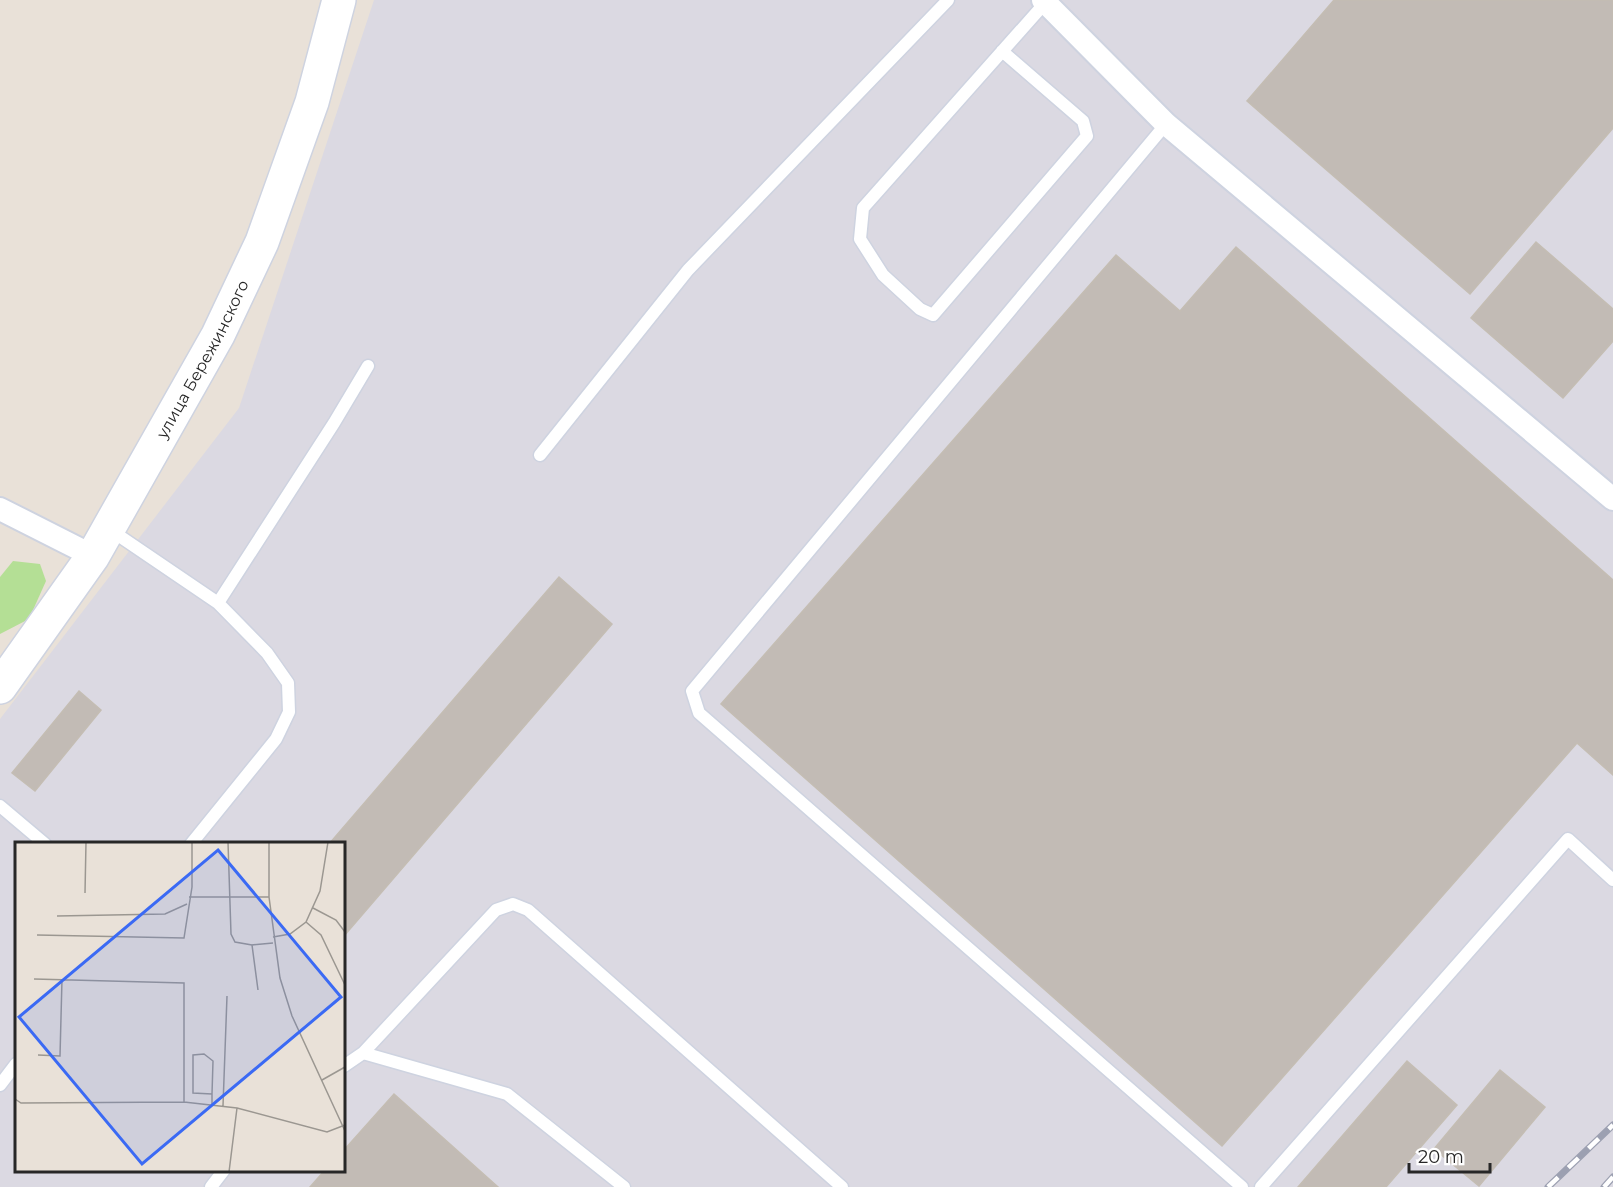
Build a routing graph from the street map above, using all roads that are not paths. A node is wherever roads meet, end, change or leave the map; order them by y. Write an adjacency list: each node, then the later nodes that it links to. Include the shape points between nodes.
1 (339, 0): 10 (main road, улица Бережинского, via 312,102 262,242 218,335)
2 (948, 0): 7 (lane, via 688,270)
3 (1044, 1): 4 (lane); 5 (street)
4 (1002, 51): 4 (lane, via 863,208 860,239 883,275 920,309 933,315 1087,136 1083,121)
5 (1166, 124): 8 (street); 25 (lane, via 692,691 699,712)
6 (368, 366): 11 (lane)
7 (540, 455)
8 (1613, 499)
9 (0, 509): 10 (street)
10 (100, 542): 11 (lane); 12 (main road, улица Бережинского)
11 (218, 603): 15 (lane, via 267,653 288,683 289,712 276,739)
12 (0, 687)
13 (0, 806): 14 (lane)
14 (44, 842)
15 (192, 842)
16 (1613, 879): 26 (lane, via 1568,839)
17 (363, 1053): 19 (lane); 23 (lane, via 507,1094); 24 (lane, via 496,910 513,904 528,910)
18 (15, 1065): 20 (lane)
19 (345, 1065)
20 (0, 1084)
21 (222, 1172): 22 (lane)
22 (211, 1187)
23 (624, 1187)
24 (842, 1187)
25 (1242, 1187)
26 (1261, 1187)

